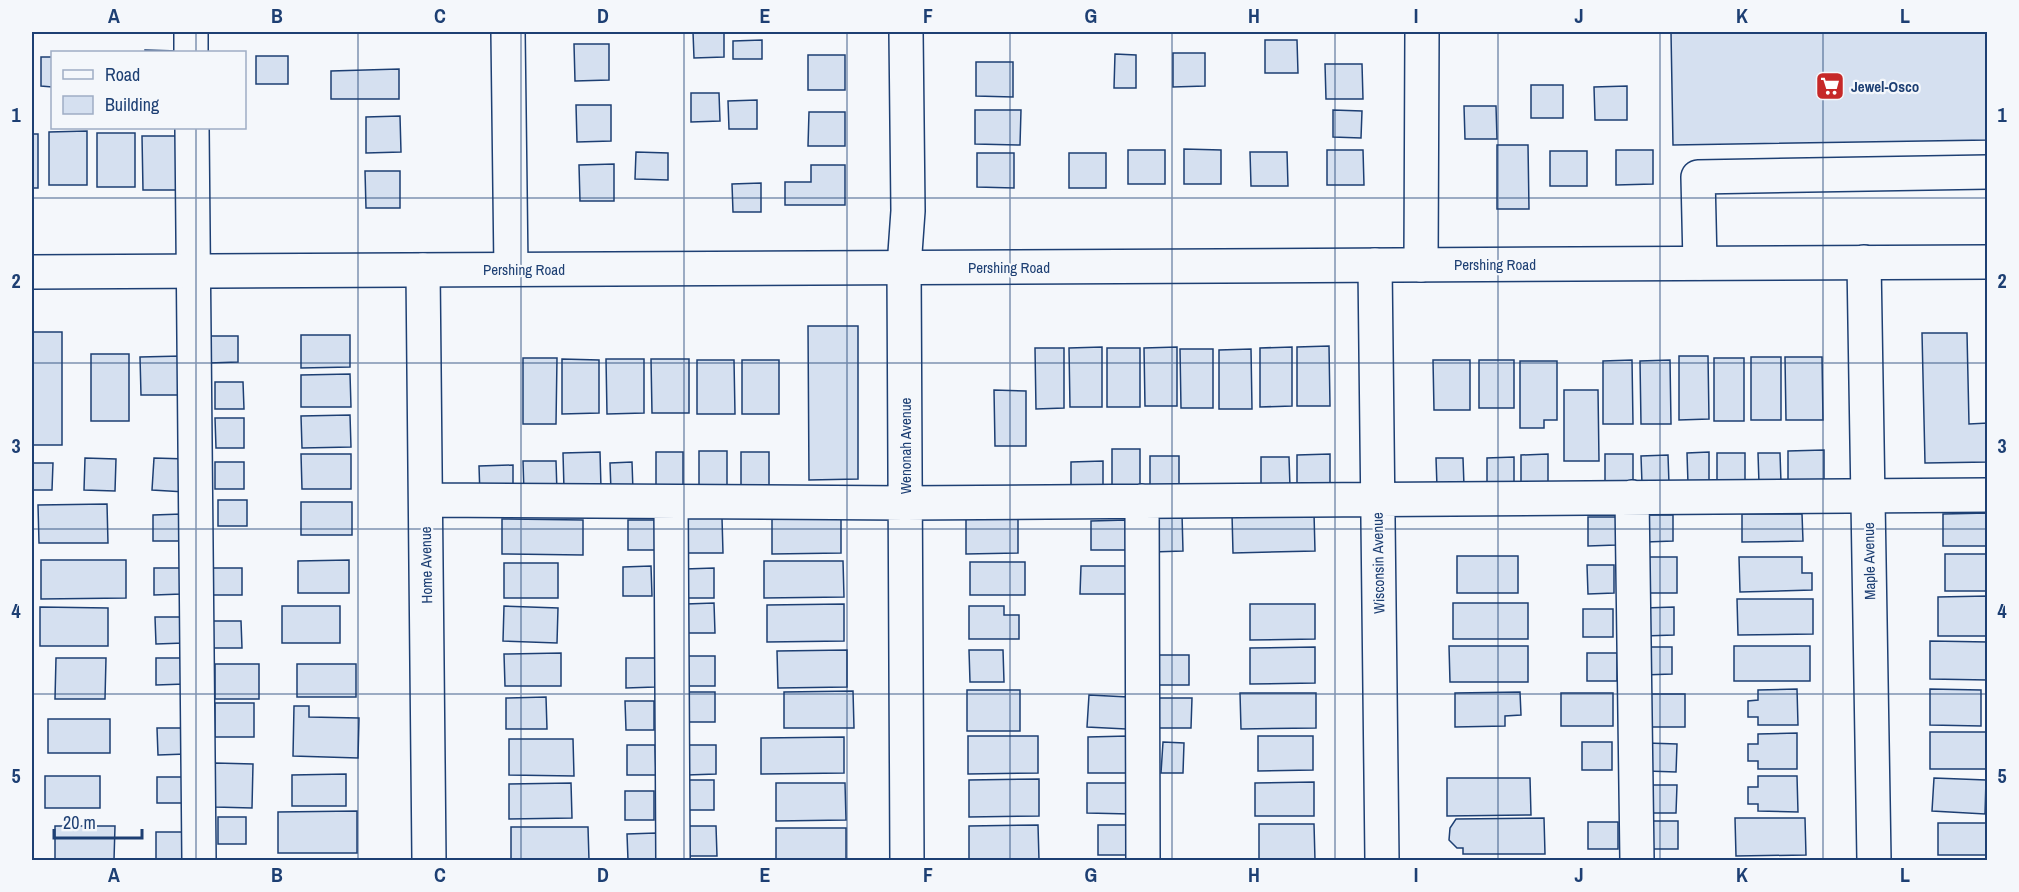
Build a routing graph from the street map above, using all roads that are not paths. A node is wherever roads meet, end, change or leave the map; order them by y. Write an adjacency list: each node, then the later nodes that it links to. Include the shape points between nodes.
1 (191, 32): 5 (street)
2 (508, 32): 14 (street)
3 (906, 32): 13 (street, Wenonah Avenue, via 908,211)
4 (1422, 32): 11 (street)
5 (191, 51)
6 (192, 129): 16 (street)
7 (1988, 172): 10 (street, via 1698,177)
8 (1864, 262): 9 (street, Pershing Road); 10 (street, Pershing Road); 19 (street, Maple Avenue)
9 (1988, 262)
10 (1700, 263): 11 (street, Pershing Road)
11 (1421, 264): 12 (street, Pershing Road)
12 (1375, 265): 13 (street, Pershing Road); 21 (street, Wisconsin Avenue)
13 (904, 267): 14 (street, Pershing Road); 25 (street, Wenonah Avenue)
14 (511, 269): 15 (street, Pershing Road)
15 (423, 270): 16 (street, Pershing Road); 22 (street, Home Avenue)
16 (193, 271): 17 (street, Pershing Road); 26 (street)
17 (32, 272)
18 (1988, 495): 19 (street)
19 (1868, 496): 20 (street); 33 (street, Maple Avenue)
20 (1632, 497): 21 (street); 32 (street)
21 (1377, 499): 23 (street); 31 (street, Wisconsin Avenue)
22 (426, 500): 24 (street); 27 (street, Home Avenue)
23 (1142, 501): 25 (street); 30 (street)
24 (671, 502): 25 (street); 28 (street)
25 (905, 503): 29 (street, Wenonah Avenue)
26 (199, 861)
27 (429, 861)
28 (673, 861)
29 (907, 861)
30 (1143, 861)
31 (1382, 861)
32 (1637, 861)
33 (1874, 861)

